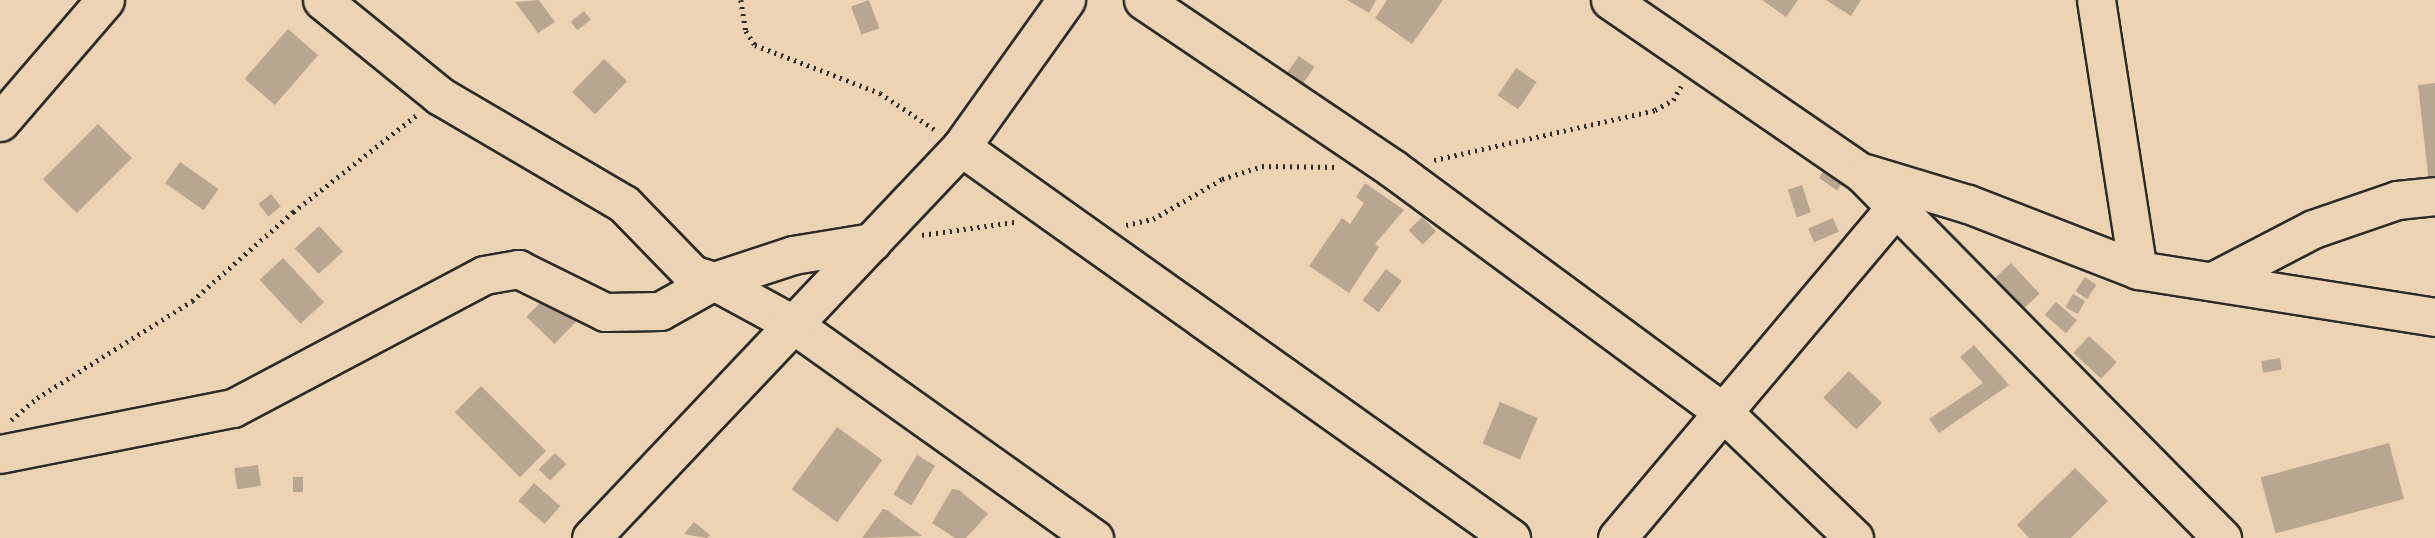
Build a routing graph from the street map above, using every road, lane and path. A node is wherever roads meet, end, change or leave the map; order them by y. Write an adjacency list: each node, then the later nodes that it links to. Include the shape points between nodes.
1 (105, 0): 10 (street)
2 (322, 0): 9 (street)
3 (741, 0): 11 (path, via 746,31 755,44 880,93)
4 (1066, 0): 11 (street)
5 (1143, 0): 13 (street)
6 (1610, 0): 8 (street)
7 (2095, 0): 20 (street)
8 (1690, 51): 13 (path, via 1681,89 1656,110); 14 (street)
9 (440, 96): 21 (street, via 624,204 692,274); 26 (path, via 293,212 192,301 37,398)
10 (0, 122)
11 (961, 147): 17 (street); 19 (street)
12 (1340, 167): 18 (path, via 1262,166 1222,179 1153,219)
13 (1392, 168): 25 (street)
14 (1862, 173): 16 (street); 20 (street, via 1968,204)
15 (2435, 196): 22 (street, via 2397,200 2313,229)
16 (1896, 207): 25 (street); 33 (street)
17 (1062, 215): 19 (path); 30 (street)
18 (1120, 225)
19 (872, 242): 21 (street, via 793,255); 24 (street)
20 (2138, 270): 22 (street)
21 (714, 281): 24 (street); 27 (street, via 660,311 605,312 518,269 484,275 233,408)
22 (2213, 281): 23 (street)
23 (2435, 317)
24 (791, 323): 28 (street); 29 (street)
25 (1723, 412): 31 (street); 32 (street)
26 (0, 429)
27 (0, 454)
28 (591, 538)
29 (1094, 538)
30 (1511, 538)
31 (1617, 538)
32 (1854, 538)
33 (2222, 538)

